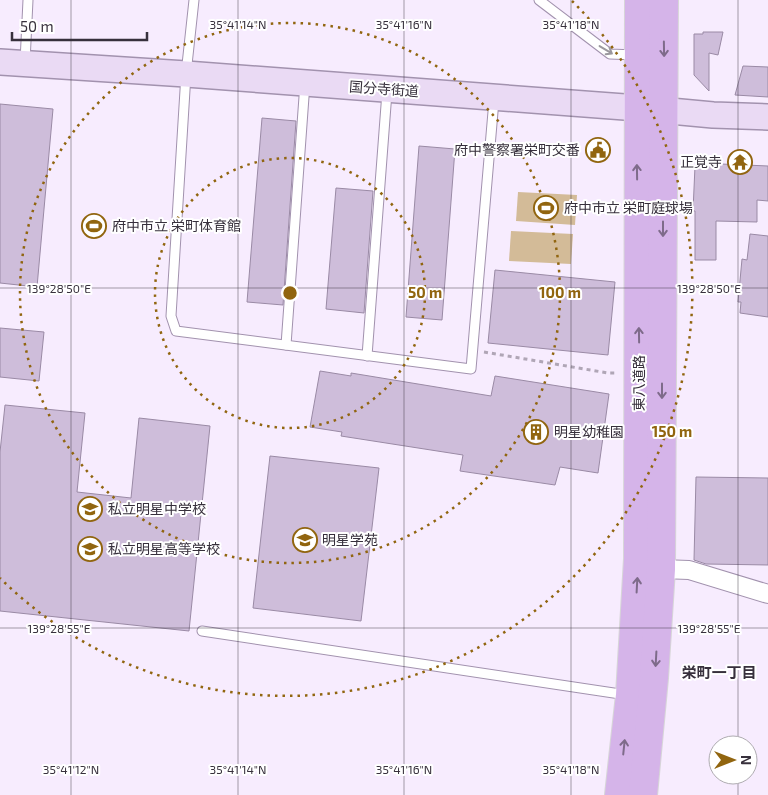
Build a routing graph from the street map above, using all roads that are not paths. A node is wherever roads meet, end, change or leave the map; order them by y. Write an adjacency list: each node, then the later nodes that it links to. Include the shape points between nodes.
1 (28, 0): 8 (lane)
2 (194, 0): 9 (lane)
3 (539, 0): 6 (lane, one-way to 6, via 610,54)
4 (639, 0): 6 (main road, 東八道路)
5 (664, 0): 13 (main road, 東八道路, one-way to 13)
6 (638, 55): 13 (main road, 東八道路)
7 (0, 62): 8 (main road, 国分寺街道)
8 (25, 62): 9 (main road, 国分寺街道)
9 (186, 74): 10 (main road, 国分寺街道); 15 (lane, via 171,316 176,331)
10 (305, 83): 11 (main road, 国分寺街道); 15 (lane)
11 (387, 89): 12 (main road, 国分寺街道); 16 (lane)
12 (494, 97): 13 (main road, 国分寺街道); 16 (lane, via 471,369)
13 (651, 109): 14 (main road, 国分寺街道); 17 (main road, 東八道路, one-way to 17); 20 (main road, 東八道路, one-way to 13, via 639,373)
14 (768, 117)
15 (286, 345): 16 (lane)
16 (367, 356)
17 (661, 569): 18 (street, via 689,570); 20 (main road, 東八道路, one-way to 20)
18 (768, 594)
19 (202, 631): 20 (lane)
20 (641, 697): 21 (main road, 東八道路, one-way to 20); 22 (main road, 東八道路)
21 (619, 795)
22 (643, 795)

